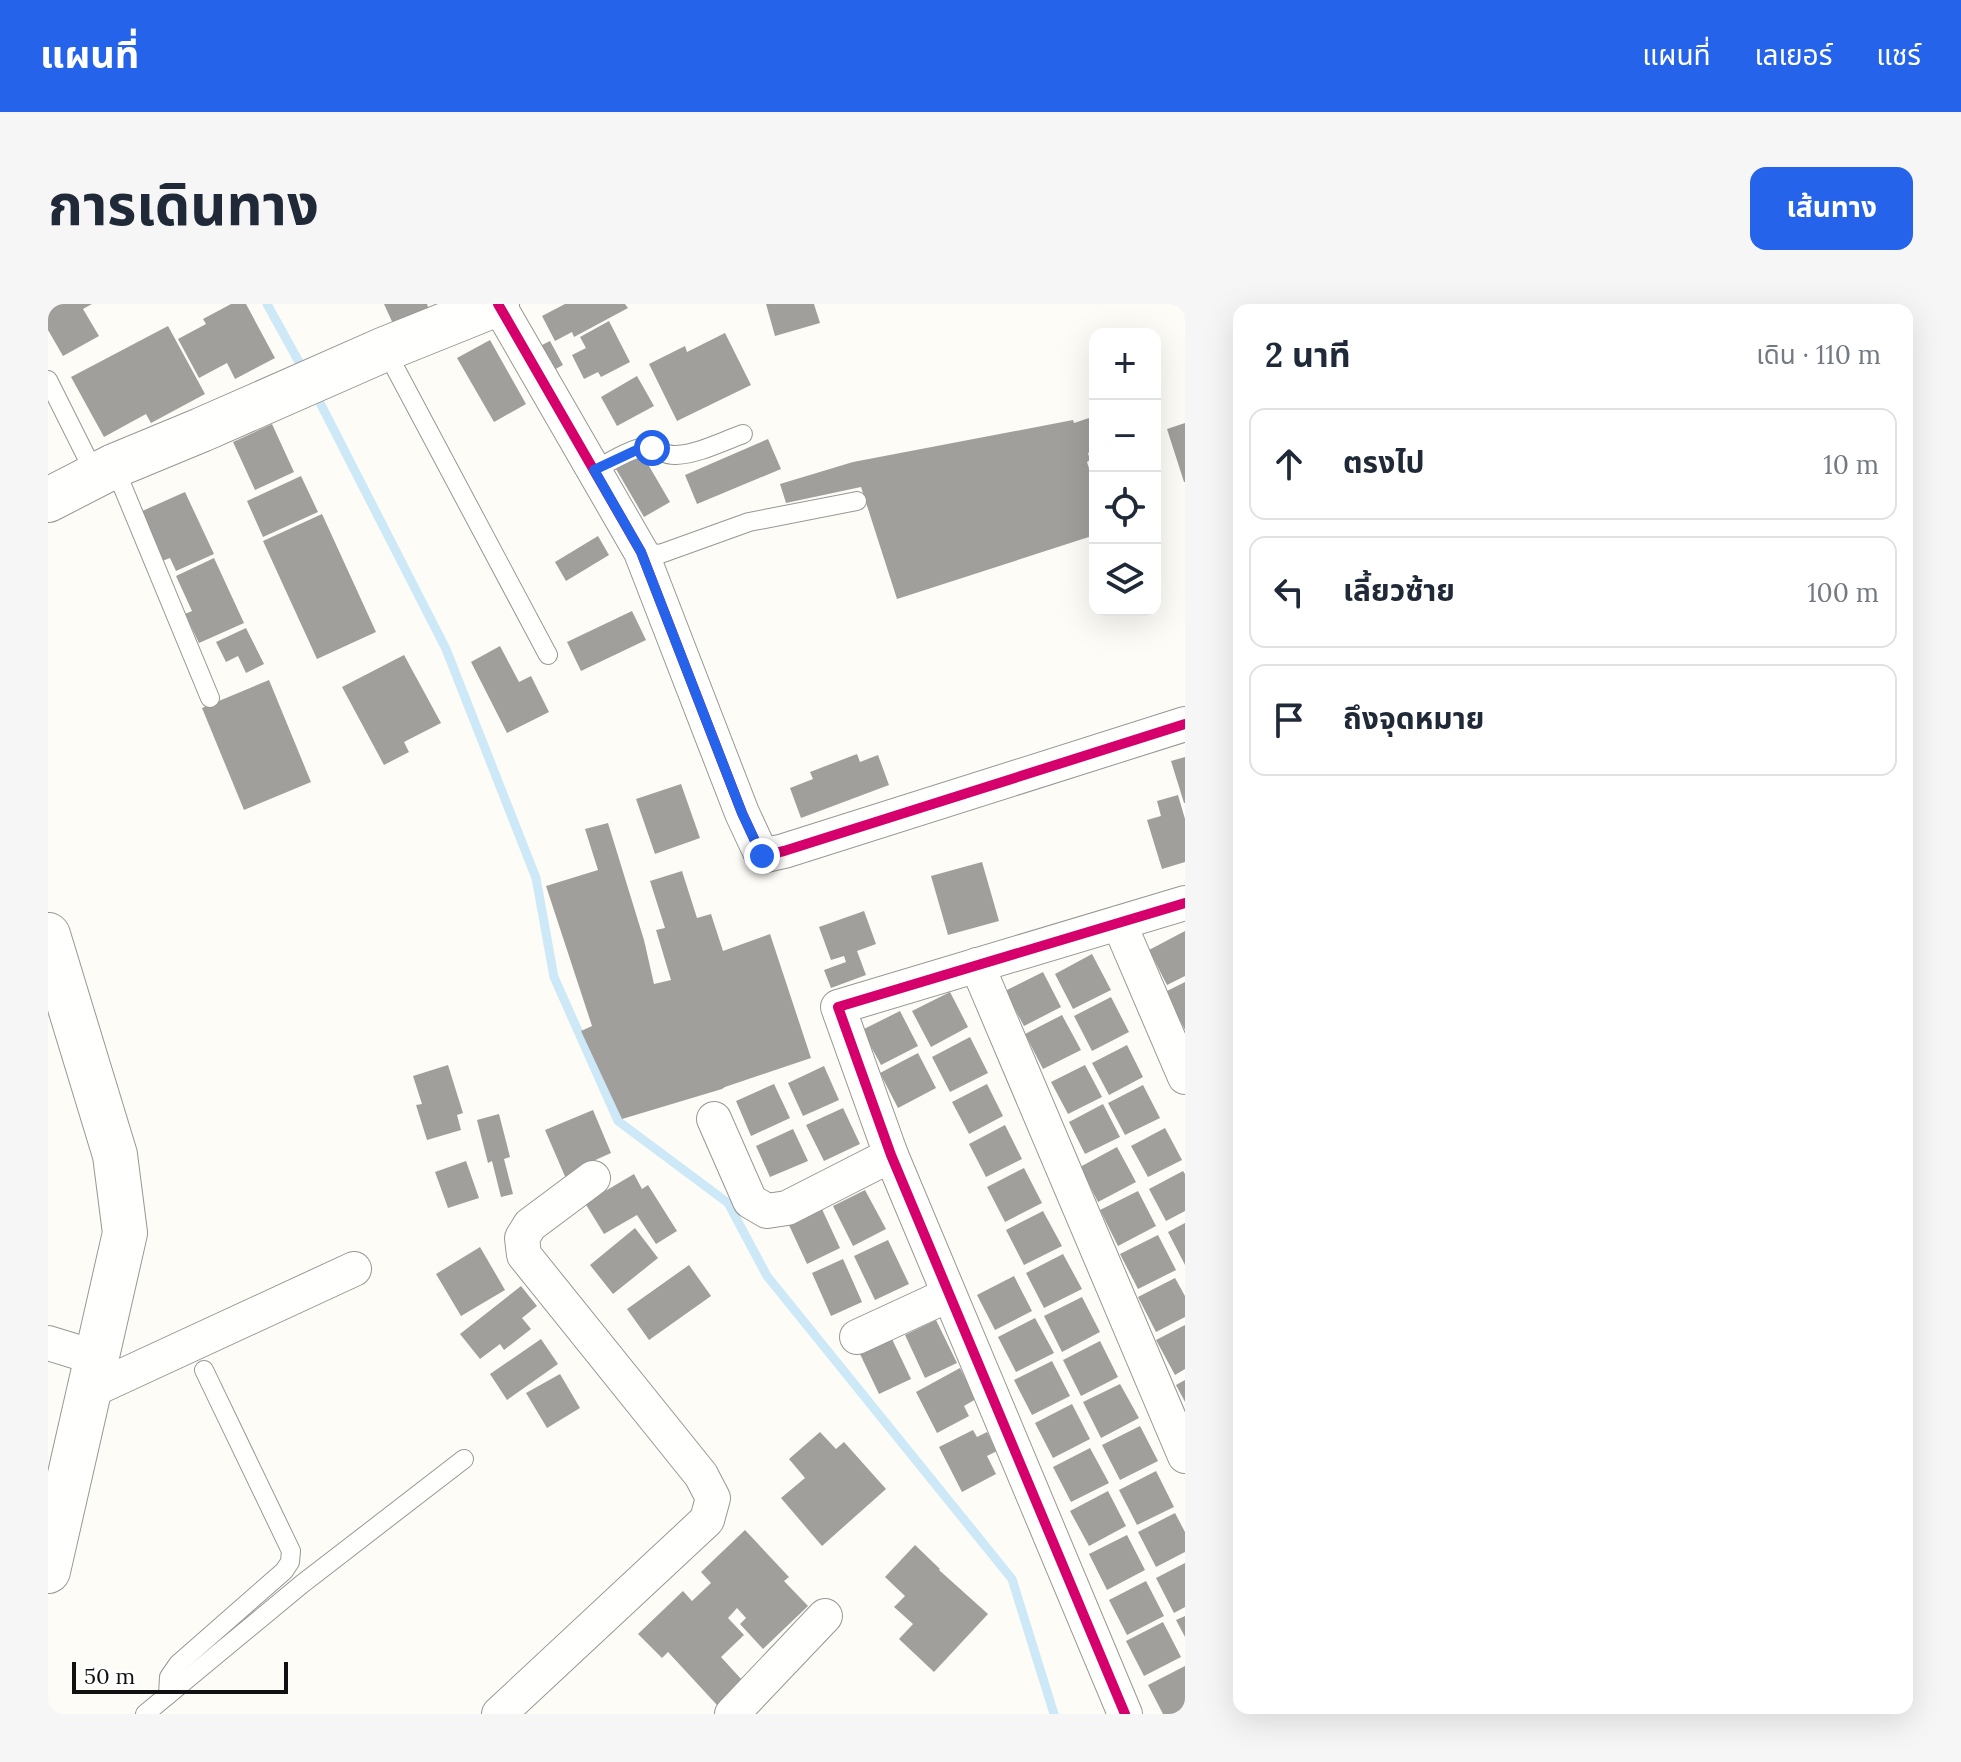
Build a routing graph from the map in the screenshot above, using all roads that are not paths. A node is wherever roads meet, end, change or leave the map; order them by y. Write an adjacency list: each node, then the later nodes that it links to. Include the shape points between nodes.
1 (477, 308): 2 (street); 5 (street)
2 (385, 349): 6 (street); 10 (lane)
3 (48, 380): 6 (lane)
4 (743, 434): 5 (lane, via 673,456 643,447)
5 (594, 470): 9 (street)
6 (105, 471): 7 (street); 11 (lane)
7 (48, 500)
8 (857, 501): 9 (lane, via 749,522 660,554)
9 (641, 552): 12 (street, via 762,856)
10 (548, 655)
11 (210, 698)
12 (1185, 724)
13 (1185, 903): 14 (street)
14 (1119, 923): 16 (street); 17 (street)
15 (48, 935): 26 (street, via 115,1155 125,1233)
16 (977, 965): 19 (street, via 838,1007); 27 (street)
17 (1185, 1077)
18 (714, 1119): 19 (street, via 750,1201 767,1211 787,1208)
19 (891, 1155): 22 (street)
20 (593, 1178): 33 (street, via 530,1225 522,1238 524,1255 701,1475 713,1498 707,1520)
21 (354, 1269): 26 (street)
22 (948, 1295): 23 (street); 35 (street)
23 (857, 1337)
24 (48, 1343): 26 (street)
25 (204, 1370): 31 (lane, via 291,1551 290,1562 178,1664 169,1677)
26 (93, 1374): 29 (street)
27 (1185, 1456)
28 (464, 1459): 31 (lane)
29 (48, 1571)
30 (825, 1616): 34 (street)
31 (168, 1695): 32 (lane)
32 (145, 1714)
33 (499, 1714)
34 (732, 1714)
35 (1125, 1714)

